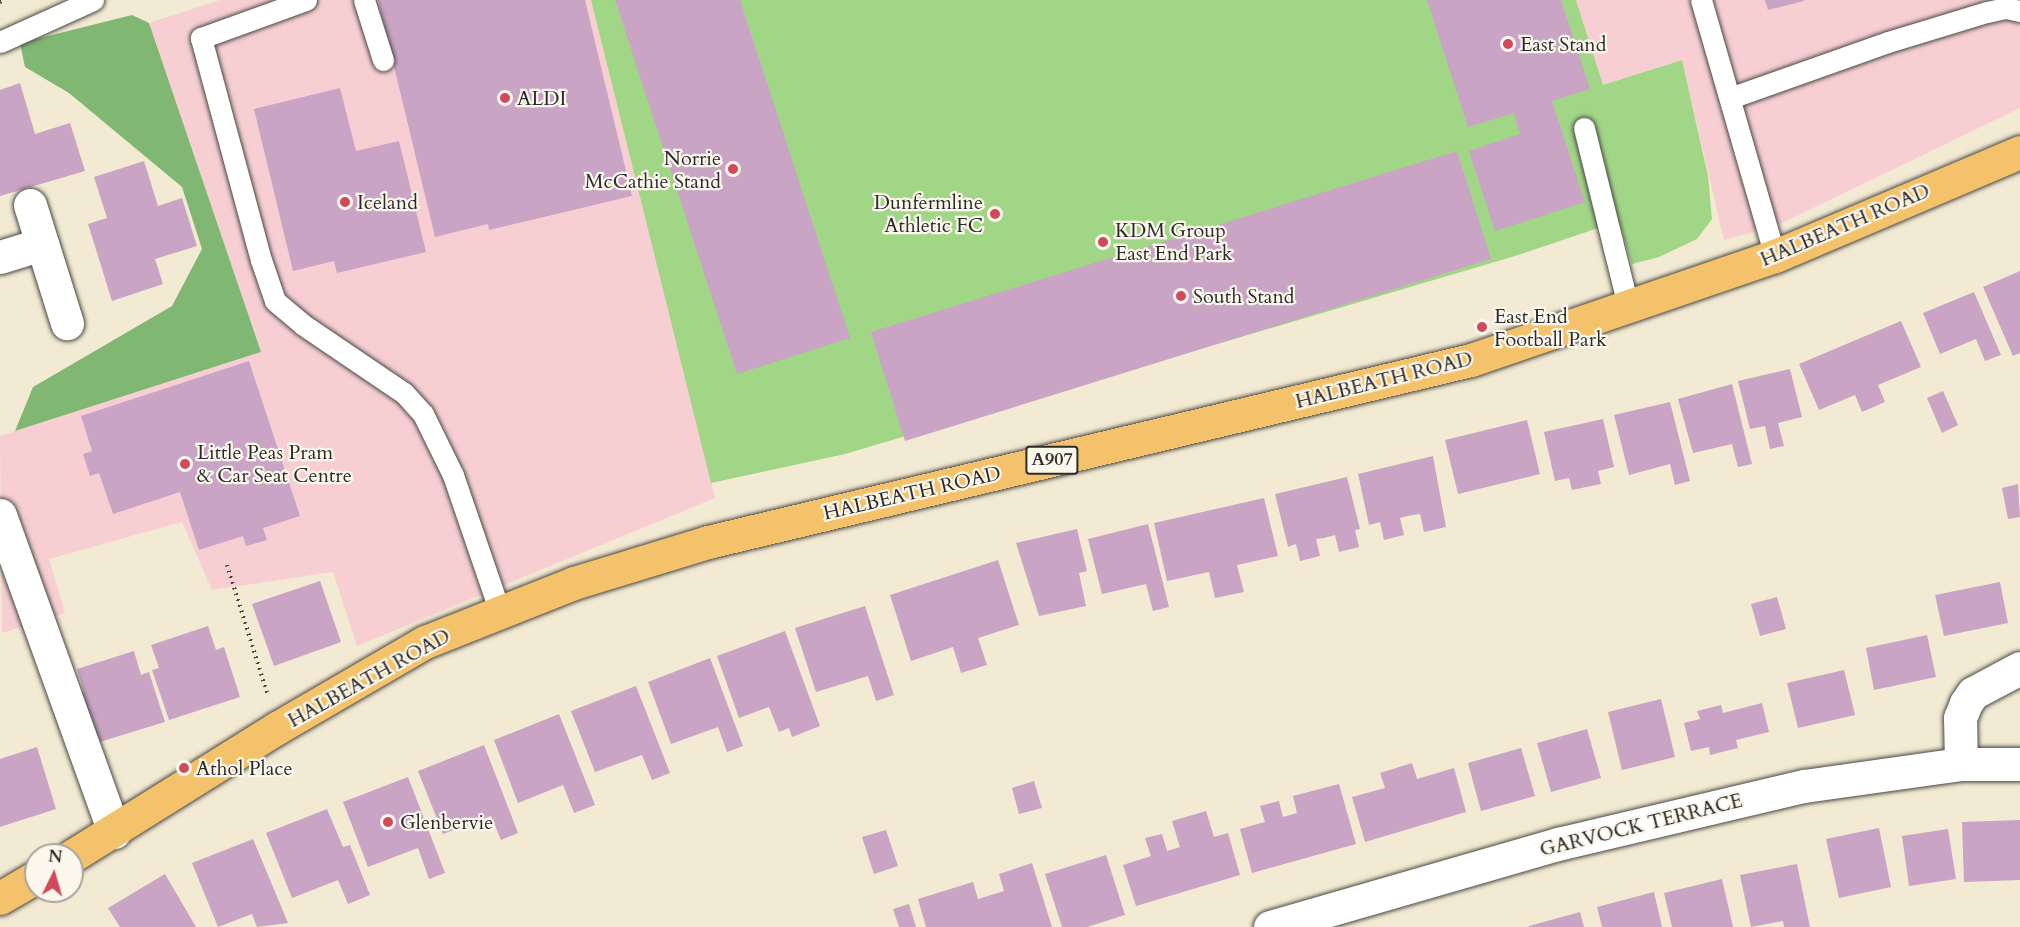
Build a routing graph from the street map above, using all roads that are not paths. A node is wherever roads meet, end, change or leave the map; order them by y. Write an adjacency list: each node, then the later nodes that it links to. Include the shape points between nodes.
1 (93, 0): 6 (lane)
2 (306, 0): 18 (lane, via 201,38 261,260 275,302 404,393 423,414 453,476)
3 (364, 0): 7 (lane)
4 (1701, 0): 8 (lane)
5 (2020, 11): 8 (lane, via 2006,8 1888,42)
6 (0, 42)
7 (383, 60)
8 (1730, 98): 13 (lane)
9 (1584, 128): 15 (lane)
10 (2020, 152): 13 (main road, HALBEATH ROAD / A907)
11 (30, 205): 12 (street)
12 (42, 244): 14 (street); 16 (street)
13 (1775, 256): 15 (main road, HALBEATH ROAD / A907)
14 (0, 257)
15 (1628, 306): 18 (main road, HALBEATH ROAD / A907, via 1471,360 708,542)
16 (67, 323)
17 (0, 515): 22 (street)
18 (500, 612): 22 (main road, HALBEATH ROAD / A907, via 425,642 278,728)
19 (2020, 668): 20 (street, via 1973,693 1966,703 1960,718)
20 (1961, 764): 21 (street, GARVOCK TERRACE); 26 (street, GARVOCK TERRACE, via 1804,786 1569,841)
21 (2020, 764)
22 (114, 832): 23 (main road, A907)
23 (84, 849)
24 (24, 884): 25 (main road)
25 (0, 898)
26 (1270, 927)

